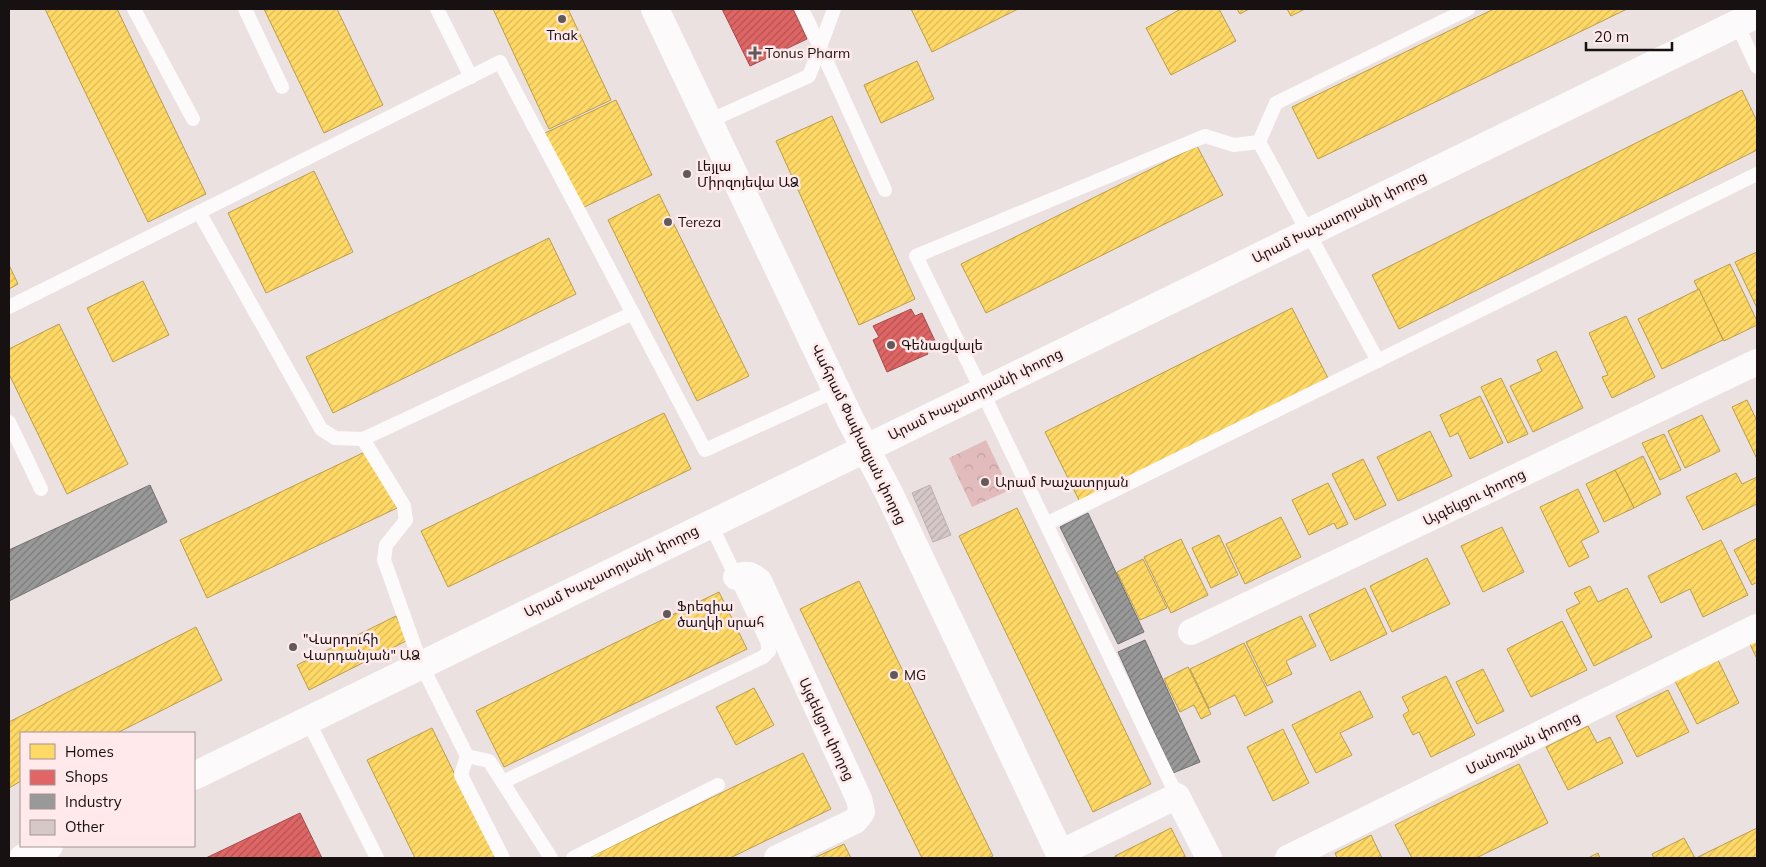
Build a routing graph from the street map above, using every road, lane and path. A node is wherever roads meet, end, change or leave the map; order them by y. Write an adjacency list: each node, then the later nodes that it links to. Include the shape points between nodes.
1 (134, 9): 13 (lane)
2 (245, 9): 12 (lane)
3 (437, 9): 11 (lane)
4 (656, 9): 14 (street, Վահրամ Փափազյան փողոց)
5 (802, 9): 9 (lane)
6 (834, 9): 9 (lane)
7 (1468, 9): 15 (lane, via 1276,103)
8 (1751, 15): 10 (lane); 19 (street, Արամ Խաչատրյանի փողոց)
9 (820, 47): 14 (lane, via 809,76); 17 (lane)
10 (1757, 67)
11 (470, 77): 18 (lane); 21 (lane, via 500,62)
12 (282, 87)
13 (193, 119)
14 (709, 121): 24 (street, Վահրամ Փափազյան փողոց)
15 (1258, 142): 19 (lane); 25 (lane, via 1234,144 1205,136 916,256)
16 (1757, 174): 22 (lane)
17 (885, 190)
18 (199, 212): 20 (lane); 27 (lane, via 321,429 335,438)
19 (1308, 232): 22 (lane); 25 (street, Արամ Խաչատրյանի փողոց)
20 (9, 307)
21 (633, 313): 24 (lane, via 706,450); 27 (lane)
22 (1378, 360): 31 (lane)
23 (1757, 362): 34 (street, Այգեկցու փողոց)
24 (837, 390): 28 (street, Վահրամ Փափազյան փողոց)
25 (982, 391): 28 (street, Արամ Խաչատրյանի փողոց); 31 (lane)
26 (9, 422): 29 (lane)
27 (363, 439): 35 (lane, via 404,506 406,520 386,545 384,560)
28 (865, 448): 30 (street, Արամ Խաչատրյանի փողոց); 43 (street, Վահրամ Փափազյան փողոց)
29 (41, 490)
30 (710, 523): 32 (lane); 35 (street, Արամ Խաչատրյանի փողոց)
31 (1046, 524): 41 (lane)
32 (736, 577): 39 (lane, via 767,641 769,651 763,657); 49 (street, Այգեկցու փողոց, via 744,574 759,581 859,799 862,812 855,821)
33 (1757, 627): 51 (street, Մանուշյան փողոց)
34 (1191, 632)
35 (421, 664): 36 (street, Արամ Խաչատրյանի փողոց); 37 (lane)
36 (308, 721): 38 (street, Արամ Խաչատրյանի փողոց); 45 (lane)
37 (467, 756): 39 (lane, via 489,761); 46 (lane, via 461,775)
38 (195, 776)
39 (504, 782): 47 (lane)
40 (718, 785): 48 (lane)
41 (1177, 796): 43 (street); 50 (street)
42 (47, 847): 44 (street)
43 (1061, 856)
44 (23, 858)
45 (377, 858)
46 (503, 858)
47 (551, 858)
48 (573, 858)
49 (777, 858)
50 (1209, 858)
51 (1288, 858)

